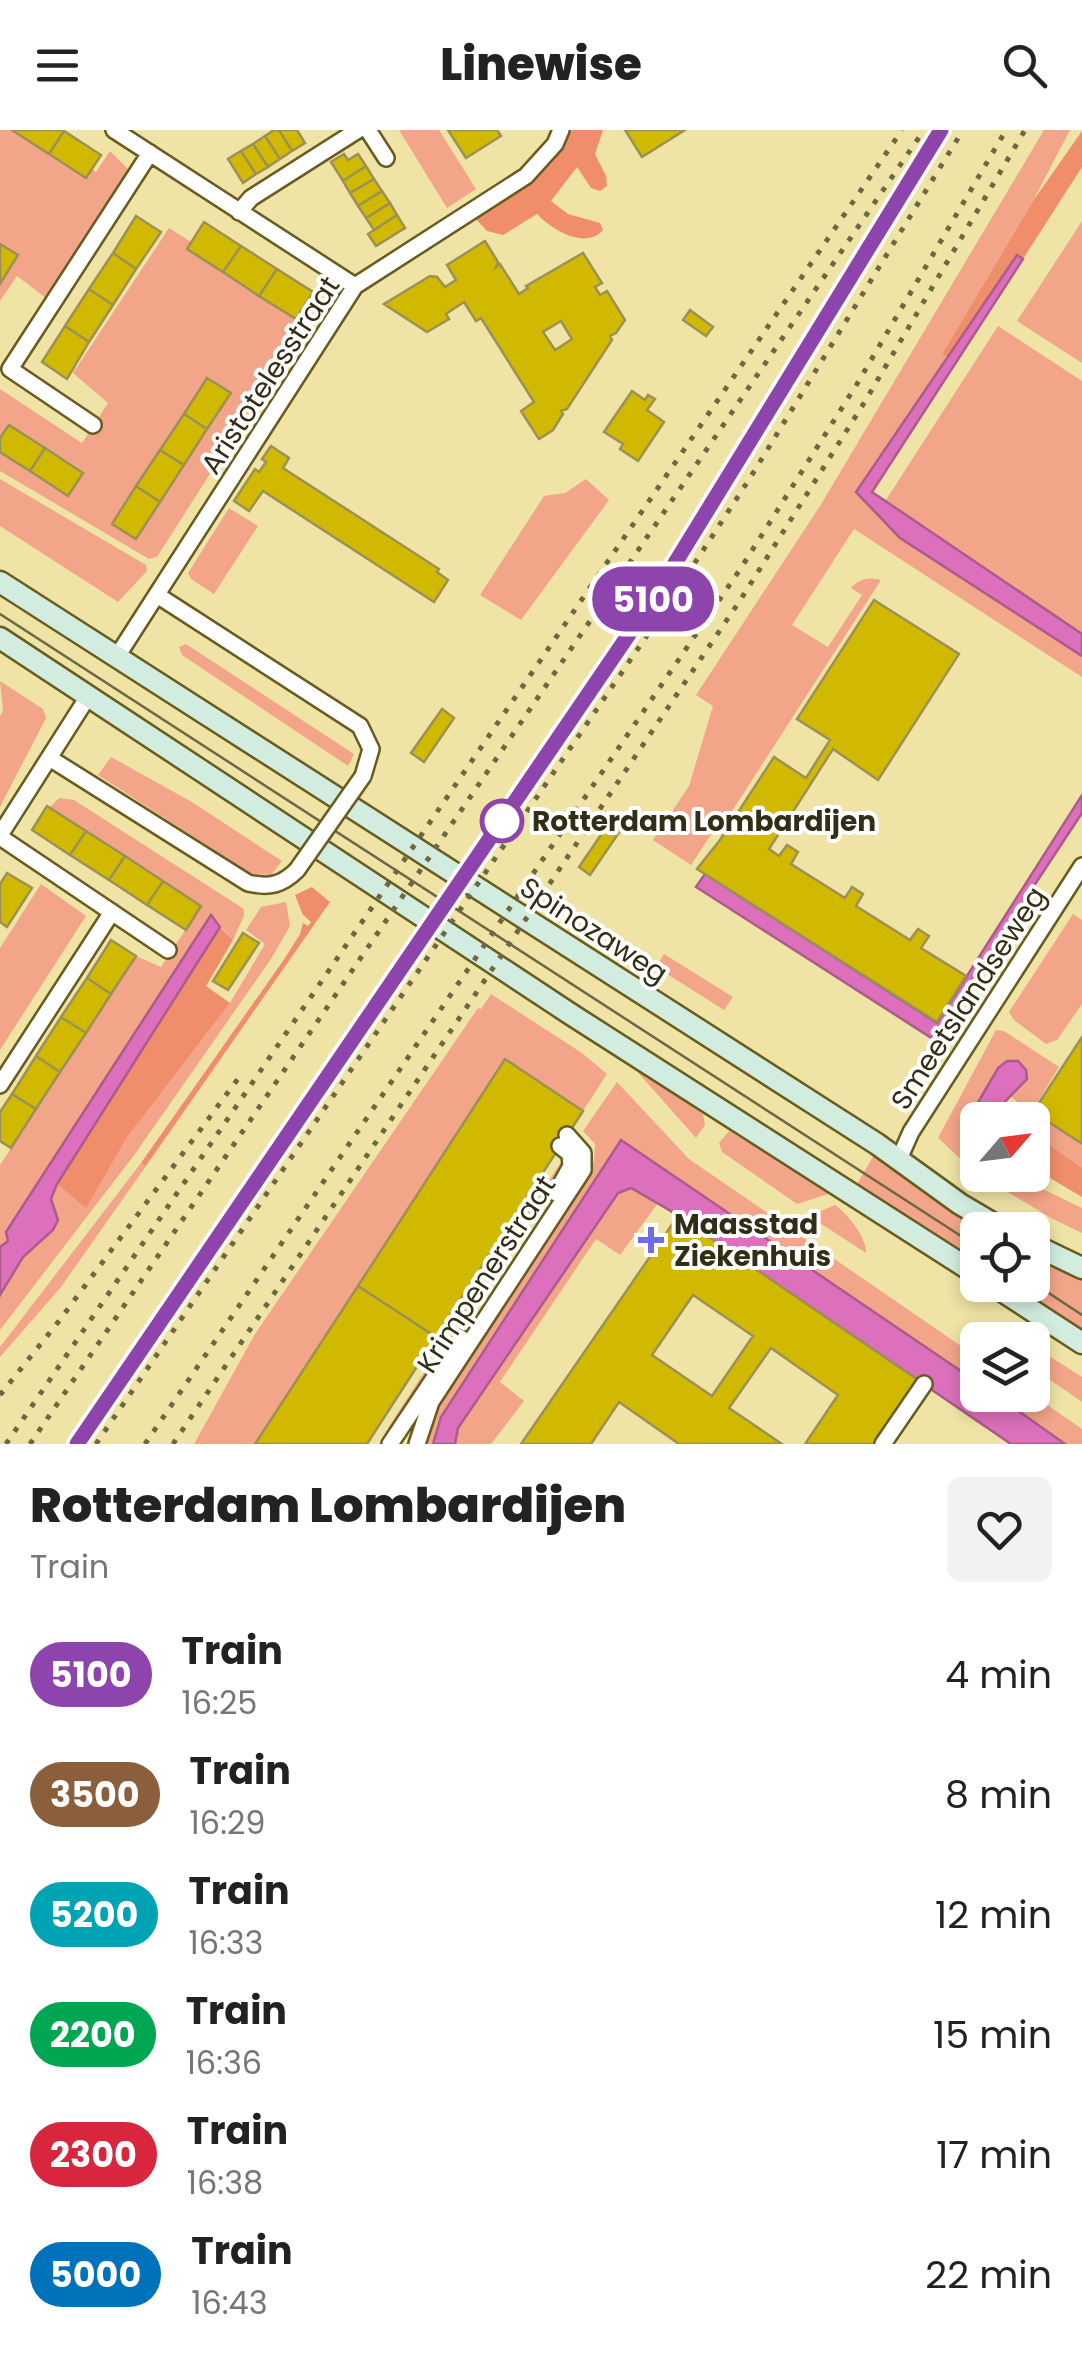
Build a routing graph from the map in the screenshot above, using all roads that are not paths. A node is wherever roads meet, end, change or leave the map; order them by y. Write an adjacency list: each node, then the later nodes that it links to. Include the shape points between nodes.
1 (114, 130): 5 (street)
2 (358, 130): 7 (street)
3 (368, 130): 6 (street)
4 (561, 130): 8 (street, Aristotelesstraat, via 526,176)
5 (150, 153): 7 (street); 9 (street, via 10,369)
6 (386, 158)
7 (238, 212): 8 (street)
8 (355, 286): 11 (street, Aristotelesstraat)
9 (93, 425)
10 (0, 582): 13 (main road, Spinozaweg)
11 (157, 595): 13 (street, Aristotelesstraat); 15 (street, bridge, via 360,726 371,749 363,776 297,870 273,886 248,883)
12 (0, 638): 14 (main road)
13 (116, 658): 21 (main road, Spinozaweg)
14 (89, 695): 15 (street); 24 (main road)
15 (50, 758): 16 (street)
16 (0, 836): 18 (street)
17 (1082, 866): 21 (street, Smeetslandseweg)
18 (112, 912): 19 (street); 20 (street)
19 (168, 950)
20 (0, 1086)
21 (898, 1158): 22 (main road, Spinozaweg)
22 (974, 1212)
23 (1050, 1253): 25 (main road)
24 (960, 1263)
25 (1082, 1268)
26 (1019, 1302): 27 (main road)
27 (1082, 1343)
28 (924, 1384): 31 (street)
29 (390, 1444): 30 (street, Krimpenerstraat, via 567,1176 571,1157 563,1141 583,1153 583,1170 432,1402)
30 (417, 1444)
31 (883, 1444)

